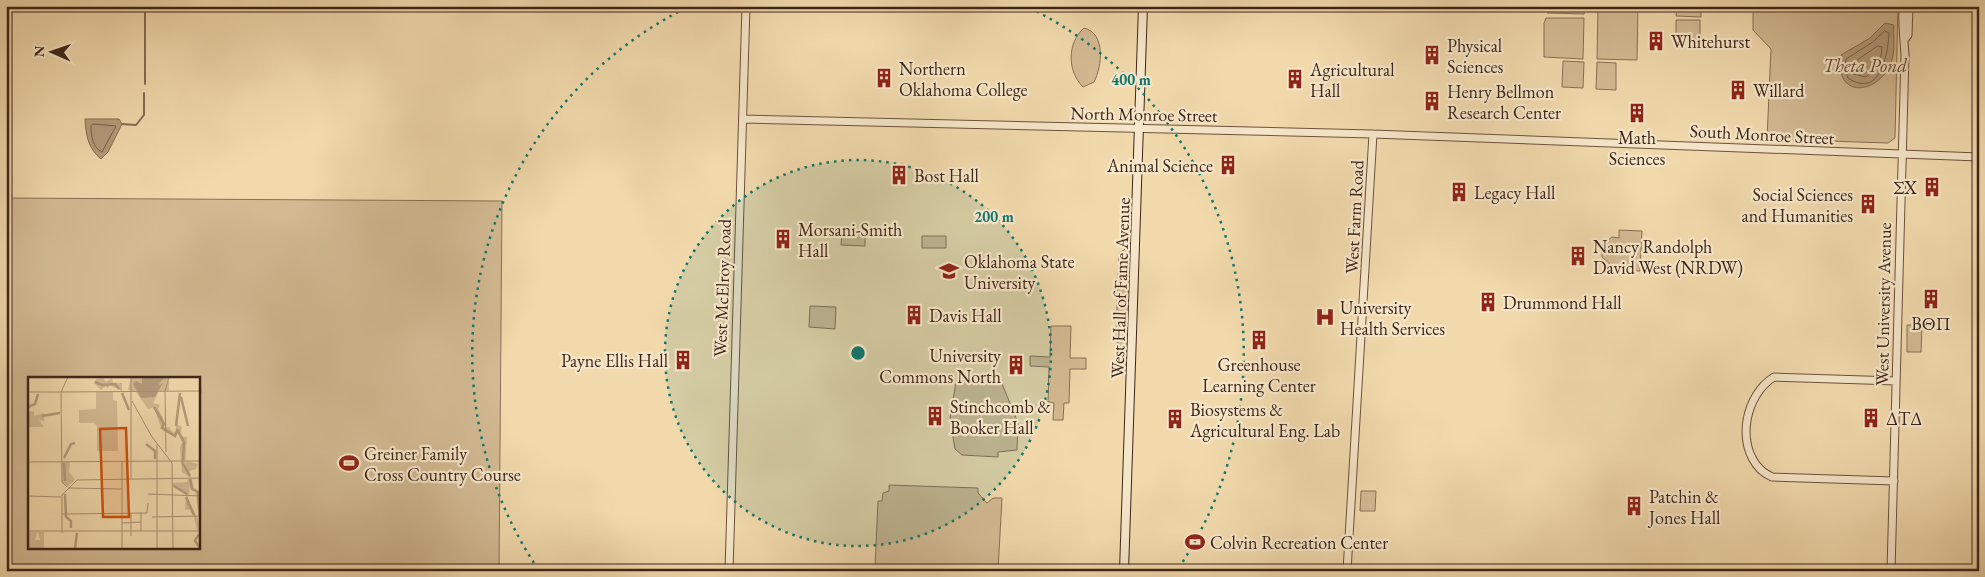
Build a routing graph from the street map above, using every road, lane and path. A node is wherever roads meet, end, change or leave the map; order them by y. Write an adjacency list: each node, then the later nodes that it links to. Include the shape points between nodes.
1 (746, 6): 6 (street, West McElroy Road)
2 (1143, 6): 7 (main road, West Hall of Fame Avenue)
3 (1903, 6): 5 (street, West University Avenue, via 1902,34)
4 (1909, 6): 5 (street, West University Avenue, via 1908,35)
5 (1905, 38): 10 (street, West University Avenue)
6 (743, 119): 7 (street, North Monroe Street); 14 (street, West McElroy Road)
7 (1140, 128): 8 (street, North Monroe Street); 15 (main road, West Hall of Fame Avenue)
8 (1373, 134): 9 (street, North Monroe Street); 16 (street, West Farm Road)
9 (1545, 140): 10 (street, South Monroe Street)
10 (1901, 155): 11 (street, South Monroe Street); 12 (street, West University Avenue)
11 (1979, 157)
12 (1896, 381): 13 (street, West University Avenue); 13 (street, via 1774,377 1759,390 1750,408 1747,426 1750,453 1760,469 1772,478)
13 (1894, 481): 17 (street, West University Avenue)
14 (729, 571)
15 (1124, 571)
16 (1347, 571)
17 (1891, 571)

